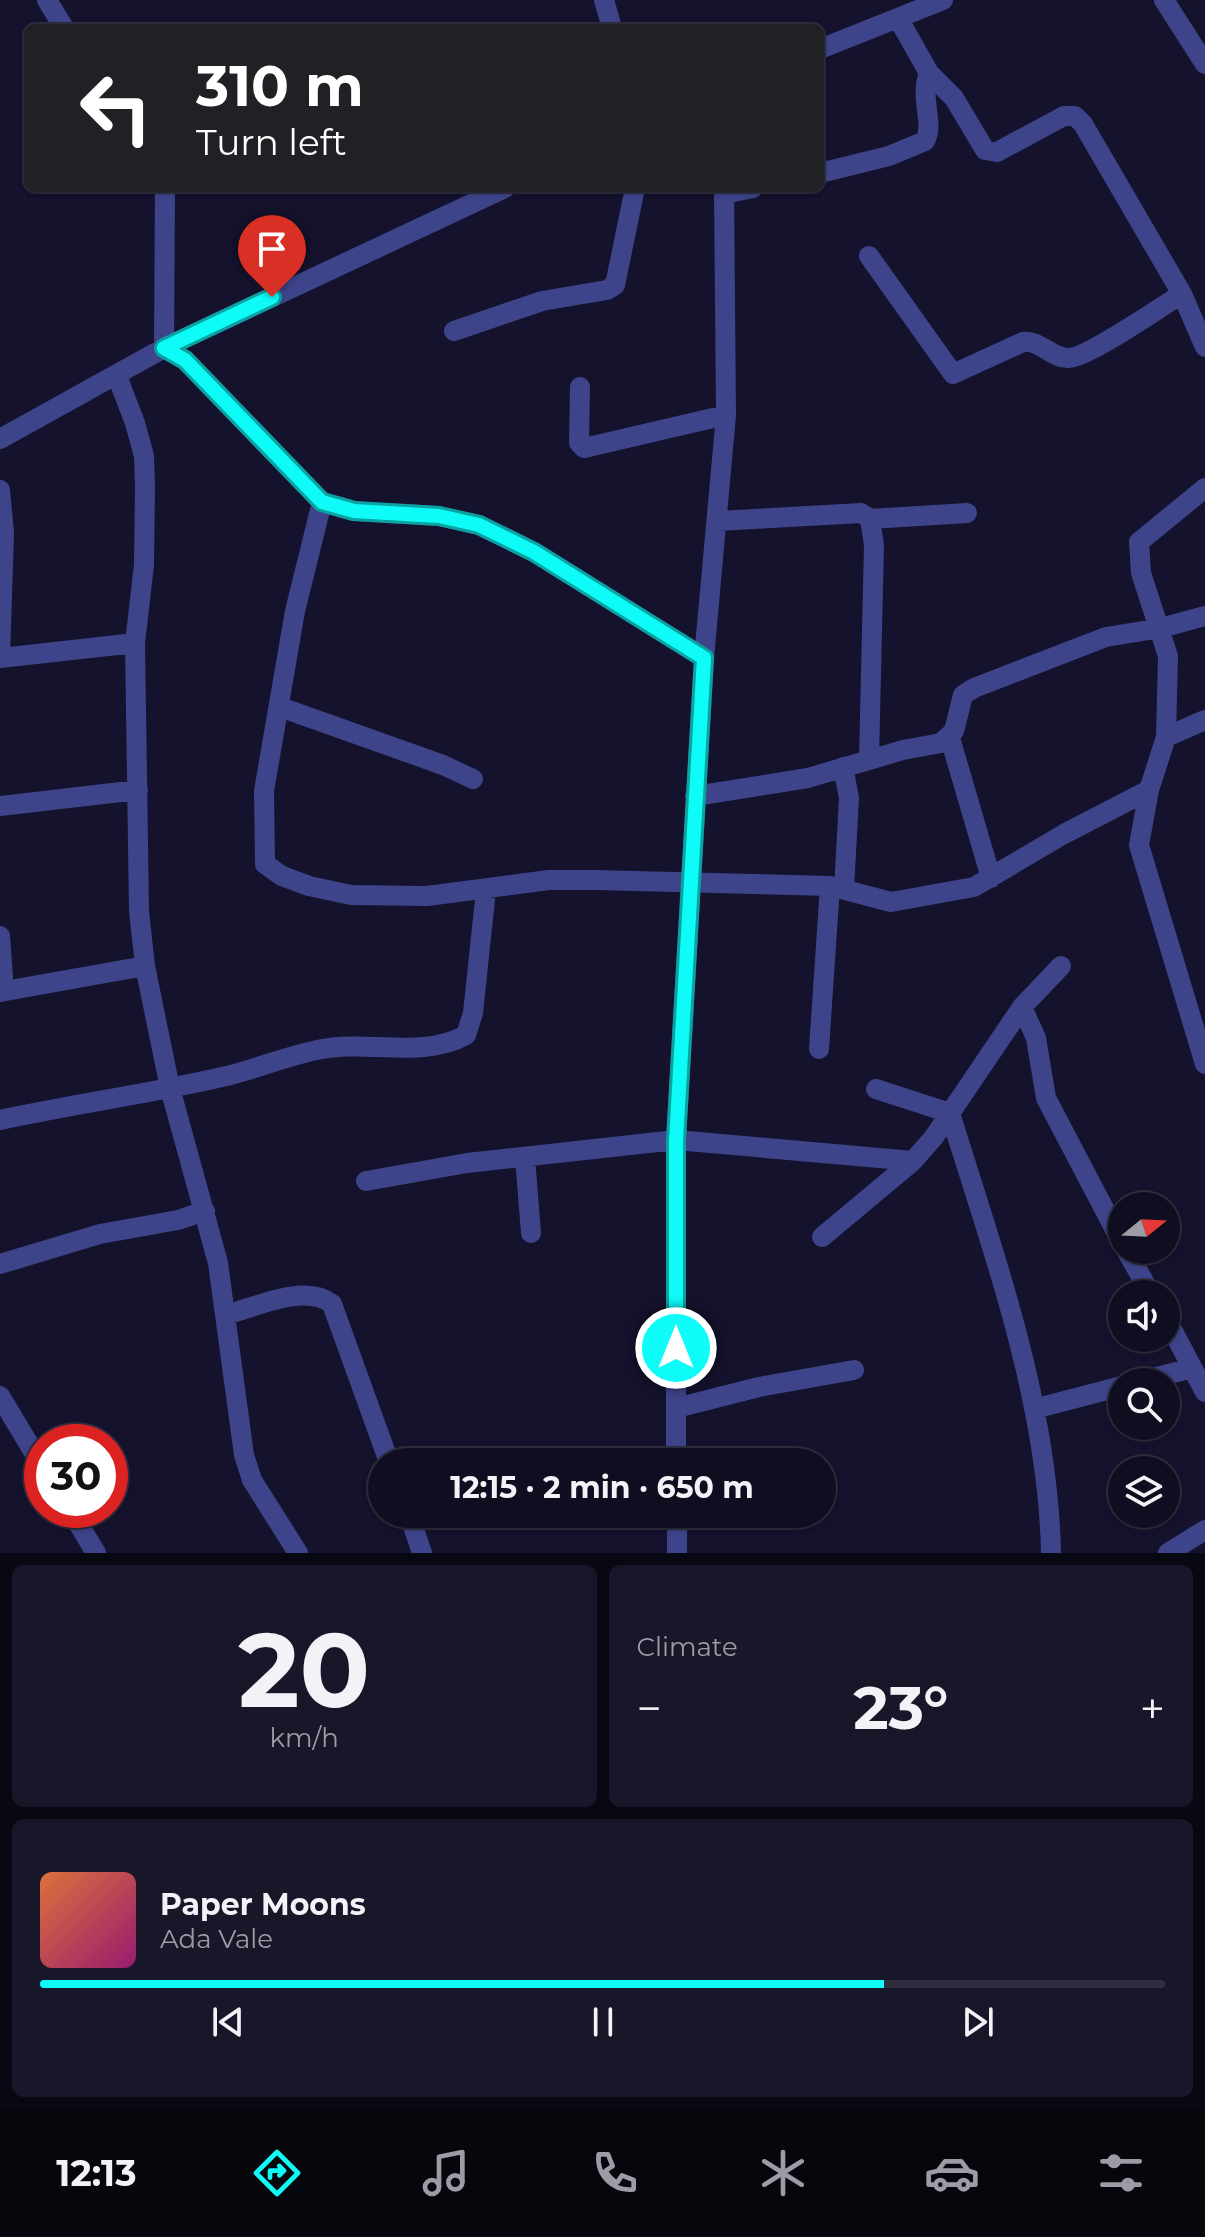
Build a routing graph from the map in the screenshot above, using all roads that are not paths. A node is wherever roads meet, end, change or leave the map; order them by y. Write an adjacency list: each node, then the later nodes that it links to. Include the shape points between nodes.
1 (47, 0): 6 (street)
2 (604, 0): 7 (street)
3 (943, 0): 5 (street)
4 (1164, 0): 9 (street)
5 (898, 18): 8 (street); 10 (street)
6 (62, 24)
7 (611, 24)
8 (824, 47)
9 (1205, 64)
10 (929, 73): 11 (street, via 923,93 929,125 925,141); 17 (street, via 947,89 991,153 1055,119 1075,116)
11 (824, 172)
12 (165, 192): 20 (street)
13 (496, 192): 20 (street)
14 (634, 192): 18 (street, via 615,285 542,301)
15 (724, 192): 23 (street)
16 (869, 256): 17 (street, via 953,374 1023,342 1060,357 1082,354)
17 (1182, 294): 19 (street)
18 (454, 331)
19 (1205, 347)
20 (164, 348): 21 (street); 27 (street, via 185,360)
21 (117, 376): 24 (street); 33 (street, via 144,456 144,565)
22 (580, 387): 23 (street, via 579,443 584,448)
23 (726, 415): 30 (street)
24 (0, 439)
25 (1205, 488): 32 (street, via 1139,542 1141,573)
26 (0, 490): 34 (street)
27 (322, 502): 35 (street, via 354,511 439,516 479,525 534,552); 36 (street, via 295,611)
28 (967, 513): 29 (street)
29 (870, 519): 30 (street, via 861,513); 40 (street, via 874,545)
30 (718, 521): 35 (street)
31 (1205, 616): 32 (street)
32 (1161, 628): 38 (street, via 1168,656); 39 (street, via 1106,637 974,688 963,695)
33 (135, 643): 34 (street); 43 (street)
34 (0, 658)
35 (704, 658): 45 (street)
36 (280, 707): 42 (street); 50 (street, via 264,791 263,852 272,871 351,895)
37 (1205, 720): 38 (street)
38 (1166, 737): 44 (street)
39 (950, 738): 40 (street); 47 (street)
40 (869, 759): 41 (street)
41 (843, 767): 45 (street, via 762,787); 49 (street, via 849,798)
42 (473, 779)
43 (138, 790): 46 (street); 52 (street)
44 (1149, 790): 47 (street); 57 (street, via 1139,845)
45 (695, 796): 48 (street)
46 (0, 806)
47 (991, 878): 49 (street, via 950,894 891,902)
48 (690, 882): 49 (street); 50 (street, via 549,880); 62 (street)
49 (837, 888): 56 (street)
50 (486, 890): 58 (street, via 466,1035 439,1045 318,1049)
51 (0, 936): 54 (street)
52 (145, 966): 54 (street); 58 (street)
53 (1061, 966): 55 (street)
54 (2, 992)
55 (1022, 1007): 60 (street); 67 (street, via 1036,1038 1046,1098)
56 (819, 1049)
57 (1205, 1064)
58 (170, 1088): 61 (street); 66 (street)
59 (876, 1089): 60 (street)
60 (950, 1113): 64 (street); 80 (street)
61 (0, 1120)
62 (676, 1140): 63 (street); 64 (street); 79 (street)
63 (525, 1157): 65 (street); 68 (street)
64 (913, 1161): 69 (street)
65 (366, 1181)
66 (205, 1211): 70 (street, via 100,1234); 71 (street)
67 (1108, 1216)
68 (531, 1233)
69 (822, 1237)
70 (0, 1264)
71 (226, 1315): 82 (street, via 306,1294 321,1295 332,1304); 90 (street, via 244,1455 252,1480)
72 (1180, 1345): 73 (street)
73 (1192, 1368): 75 (street); 77 (street)
74 (854, 1370): 79 (street)
75 (1180, 1371)
76 (1108, 1390): 80 (street)
77 (1205, 1392)
78 (0, 1396): 81 (street)
79 (676, 1408): 83 (street)
80 (1034, 1409): 93 (street)
81 (24, 1436)
82 (384, 1448)
83 (676, 1448)
84 (81, 1528): 89 (street)
85 (414, 1528): 91 (street)
86 (677, 1528): 92 (street)
87 (1205, 1530): 88 (street)
88 (1174, 1551)
89 (96, 1553)
90 (298, 1553)
91 (422, 1553)
92 (677, 1553)
93 (1051, 1553)

